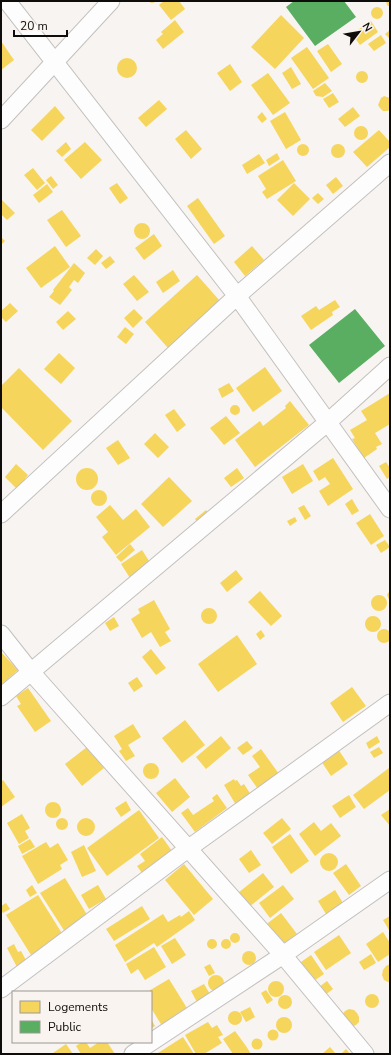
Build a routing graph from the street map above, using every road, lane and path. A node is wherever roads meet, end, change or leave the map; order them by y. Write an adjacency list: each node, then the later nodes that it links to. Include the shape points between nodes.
1 (7, 1): 3 (street)
2 (111, 1): 3 (street)
3 (55, 62): 4 (street); 6 (street)
4 (1, 120)
5 (390, 163): 6 (street)
6 (237, 296): 8 (street); 10 (street)
7 (390, 366): 8 (street)
8 (328, 422): 9 (street); 12 (street)
9 (390, 509)
10 (1, 514)
11 (1, 634): 12 (street)
12 (31, 672): 13 (street); 15 (street)
13 (1, 698)
14 (390, 703): 15 (street)
15 (189, 848): 17 (street); 18 (street)
16 (390, 880): 17 (street)
17 (283, 955): 19 (street); 22 (street)
18 (1, 989)
19 (152, 1041)
20 (150, 1043): 21 (street)
21 (133, 1054)
22 (365, 1054)

